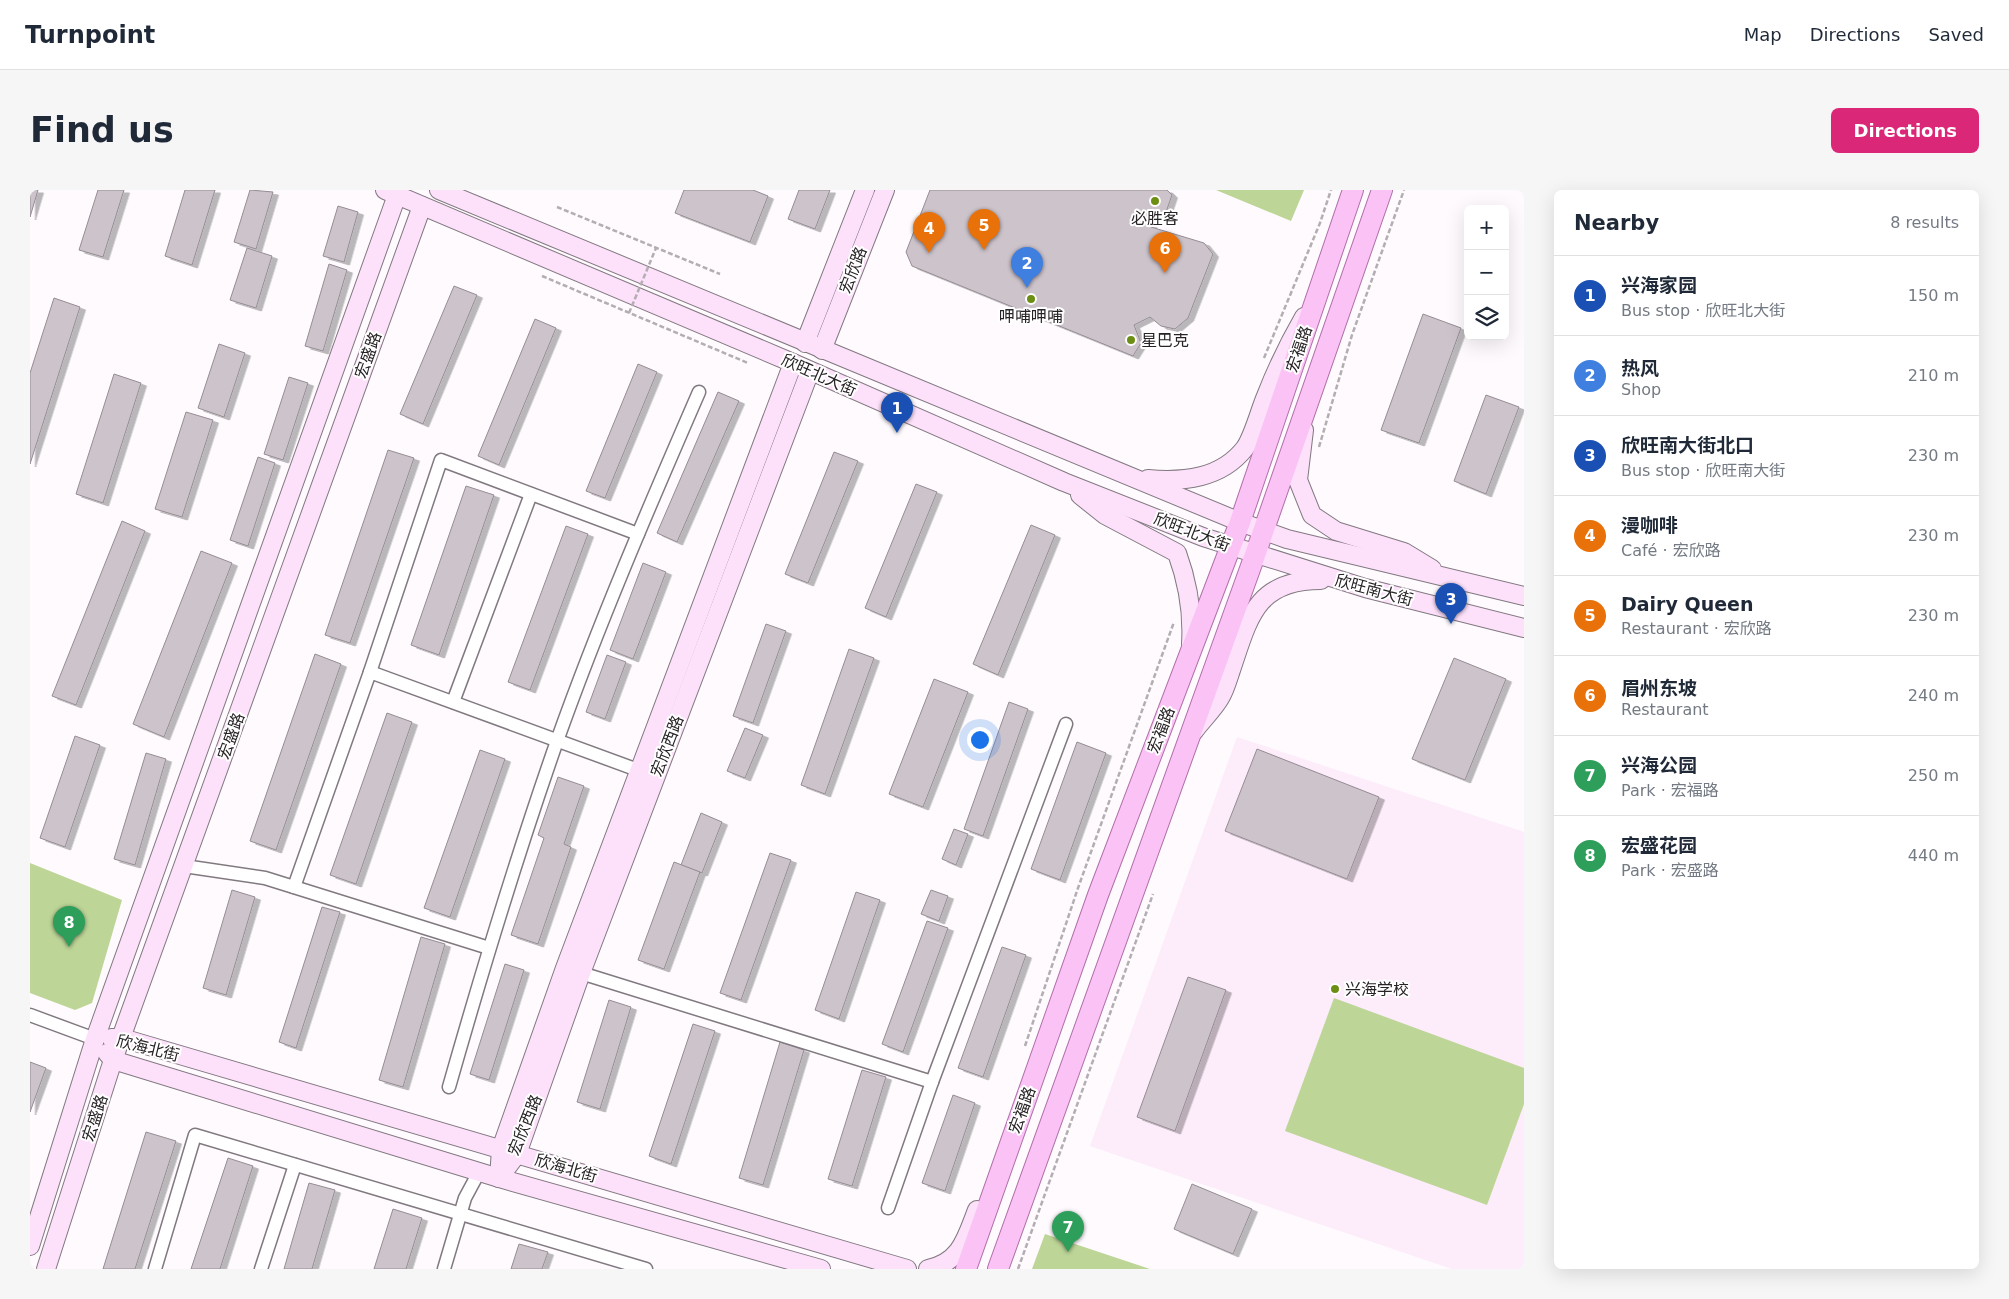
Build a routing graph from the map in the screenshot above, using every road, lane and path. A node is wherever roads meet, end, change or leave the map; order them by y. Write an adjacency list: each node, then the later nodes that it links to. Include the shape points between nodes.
1 (440, 190): 16 (street, 欣旺北大街)
2 (866, 190): 16 (street, 宏欣路)
3 (885, 190): 17 (street, 宏欣路)
4 (1331, 190): 18 (path, 宏福路)
5 (1353, 190): 14 (main road, 宏福路)
6 (1382, 190): 23 (main road, 宏福路)
7 (1404, 190): 24 (path, via 1352,335)
8 (391, 192): 9 (street, 欣旺北大街); 51 (street, 宏盛路)
9 (422, 206): 19 (street, 欣旺北大街); 45 (street, 宏盛路)
10 (557, 207): 11 (path)
11 (656, 248): 12 (path); 15 (path, bridge)
12 (720, 274)
13 (542, 276): 15 (path)
14 (1320, 288): 25 (street, via 1283,355 1245,448 1223,467 1198,479 1168,481); 28 (main road, 宏福路)
15 (629, 313): 20 (path)
16 (806, 343): 17 (street, 欣旺北大街)
17 (822, 350): 25 (street, 欣旺北大街)
18 (1263, 359)
19 (793, 363): 21 (street, 欣旺北大街); 44 (street, 宏欣西路)
20 (748, 364)
21 (810, 371): 26 (street, 欣旺北大街); 44 (street, 宏欣西路)
22 (699, 392): 30 (street)
23 (1311, 392): 29 (main road, 宏福路); 33 (street, via 1298,480 1312,515 1336,531 1404,552)
24 (1317, 454)
25 (1131, 477): 28 (street, 欣旺北大街)
26 (1064, 482): 31 (street, 欣旺北大街); 38 (street, via 1105,515 1177,553 1190,597)
27 (532, 494): 30 (street); 39 (street, via 441,460); 40 (street)
28 (1240, 522): 29 (street, 欣旺北大街); 31 (main road, 宏福路)
29 (1263, 530): 32 (main road, 宏福路); 33 (street, 欣旺南大街, via 1287,539)
30 (638, 534): 43 (street)
31 (1230, 547): 32 (street, 欣旺北大街); 38 (main road, 宏福路)
32 (1254, 555): 34 (street, 欣旺南大街); 42 (main road, 宏福路)
33 (1450, 579): 35 (street, 欣旺南大街)
34 (1365, 588): 37 (street, 欣旺南大街); 42 (street, via 1311,580 1292,581 1258,604 1221,697)
35 (1524, 596)
36 (1175, 619): 52 (path, 宏福路)
37 (1524, 628)
38 (1191, 650): 56 (main road, 宏福路, via 1098,895)
39 (370, 672): 40 (street); 46 (street)
40 (453, 702): 43 (street)
41 (1066, 724): 54 (street)
42 (1189, 737): 77 (main road, 宏福路)
43 (557, 740): 44 (street); 47 (street)
44 (648, 774): 48 (street, 宏欣西路); 57 (street, 宏欣西路, via 565,968)
45 (184, 866): 46 (street, via 265,878); 50 (street, 宏盛路)
46 (294, 887): 47 (street)
47 (489, 948): 55 (street)
48 (581, 973): 54 (street); 57 (street, 宏欣西路)
49 (30, 1015): 51 (street)
50 (122, 1038): 51 (street, 欣海北街); 53 (street, 宏盛路); 57 (street, 欣海北街)
51 (96, 1039): 53 (street, 欣海北街); 63 (street, 宏盛路)
52 (1024, 1048)
53 (113, 1060): 59 (street, 欣海北街); 66 (street, 宏盛路)
54 (932, 1082): 61 (street)
55 (449, 1087)
56 (1015, 1130): 75 (street, via 964,1244 942,1266); 76 (main road, 宏福路)
57 (509, 1151): 60 (street, 宏欣西路); 65 (street, 欣海北街)
58 (295, 1165): 62 (street); 67 (street, via 195,1135); 68 (street)
59 (480, 1172): 60 (street, 欣海北街); 62 (street)
60 (499, 1178): 64 (street, 欣海北街)
61 (888, 1208)
62 (460, 1214): 69 (street); 70 (street)
63 (30, 1246)
64 (781, 1258): 71 (street); 72 (street, 欣海北街)
65 (886, 1263): 73 (street, 欣海北街); 74 (street)
66 (46, 1269)
67 (155, 1269)
68 (261, 1269)
69 (444, 1269)
70 (646, 1269)
71 (804, 1269)
72 (821, 1269)
73 (907, 1269)
74 (919, 1269)
75 (928, 1269)
76 (966, 1269)
77 (998, 1269)

